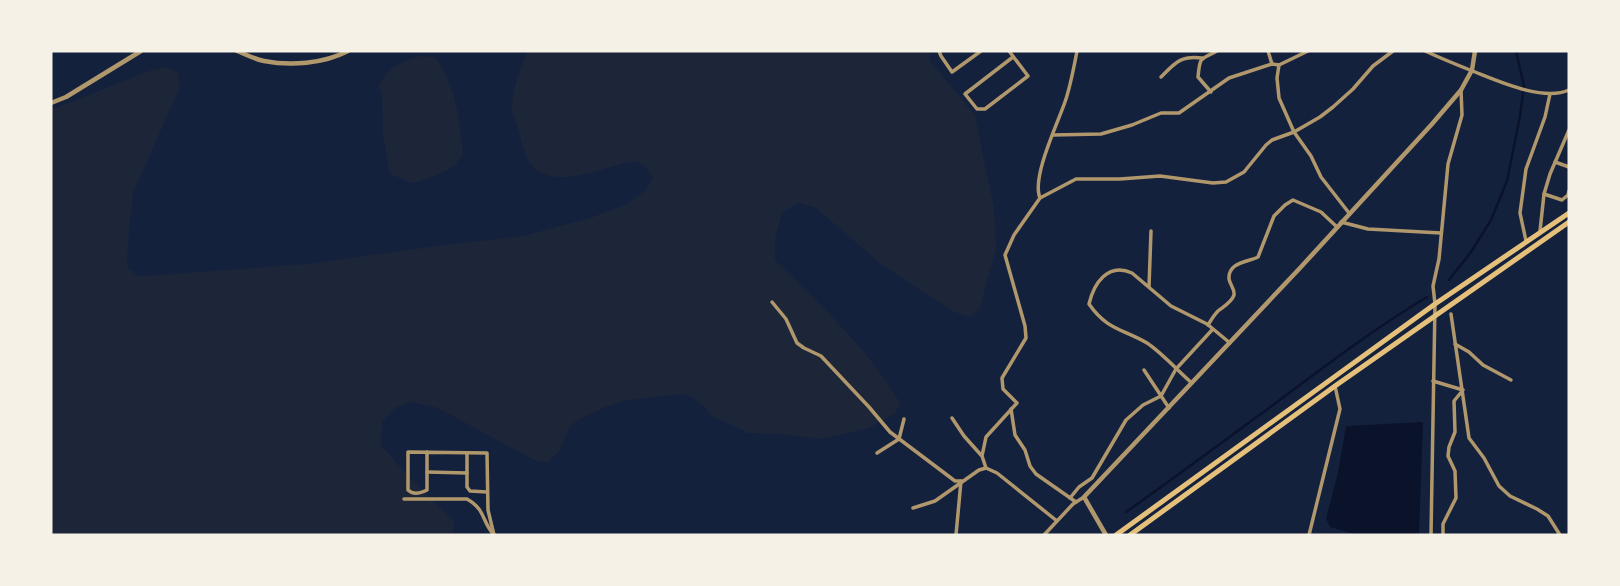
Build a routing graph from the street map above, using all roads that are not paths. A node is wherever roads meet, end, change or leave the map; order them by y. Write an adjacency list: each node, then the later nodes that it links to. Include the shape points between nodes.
1 (141, 51): 24 (street)
2 (237, 51): 3 (street, via 261,61 292,64)
3 (348, 51)
4 (939, 51): 5 (street, via 952,72)
5 (981, 51)
6 (1009, 51): 14 (street)
7 (1077, 51): 27 (street)
8 (1217, 51): 15 (street)
9 (1268, 51): 16 (street)
10 (1308, 51): 17 (street)
11 (1392, 51): 26 (street, via 1333,107)
12 (1425, 51): 18 (street)
13 (1475, 51): 18 (street)
14 (1013, 57): 14 (street, via 1028,76 985,109 977,109 965,93)
15 (1202, 58): 19 (street, via 1179,60); 22 (street, via 1198,77)
16 (1272, 64): 17 (street); 22 (street, via 1229,78)
17 (1279, 65): 26 (street, via 1279,98)
18 (1472, 71): 20 (street); 23 (street, via 1510,86)
19 (1161, 77)
20 (1461, 90): 33 (street); 39 (street, via 1462,115 1448,164)
21 (1569, 90): 23 (street)
22 (1211, 92): 27 (street, via 1179,113 1161,113 1101,134)
23 (1550, 94): 41 (street, via 1526,169 1520,213)
24 (51, 103)
25 (1569, 130): 28 (street)
26 (1294, 132): 32 (street, via 1272,140 1244,172 1226,182 1160,176 1076,179); 33 (street)
27 (1053, 135): 32 (street, via 1043,163)
28 (1555, 162): 29 (street); 31 (street)
29 (1569, 167)
30 (1569, 191): 31 (street, via 1562,200)
31 (1544, 194): 40 (street)
32 (1040, 198): 60 (street, via 1005,256 1027,332 1002,378 1003,389 1017,402)
33 (1349, 213): 35 (street)
34 (1569, 213): 40 (highway)
35 (1341, 222): 37 (street); 39 (street, via 1368,229)
36 (1569, 222): 46 (highway)
37 (1337, 228): 47 (street, via 1321,212 1293,200 1285,205 1274,216 1258,257 1238,263 1232,270 1229,279 1234,295); 49 (street)
38 (1151, 231): 42 (street)
39 (1441, 233): 44 (street, via 1433,286)
40 (1540, 234): 41 (highway)
41 (1527, 243): 44 (highway)
42 (1149, 287): 47 (street, via 1171,306); 51 (street, via 1132,273 1114,270 1102,276 1089,304 1107,324 1149,344)
43 (772, 302): 63 (street, via 797,342 821,356)
44 (1435, 304): 46 (street); 85 (highway)
45 (1451, 314): 50 (street)
46 (1434, 316): 54 (street); 56 (highway)
47 (1208, 325): 48 (street)
48 (1212, 330): 49 (street); 51 (street)
49 (1230, 343): 55 (street)
50 (1455, 344): 53 (street); 57 (street)
51 (1176, 369): 55 (street); 58 (street)
52 (1144, 370): 58 (street)
53 (1511, 380)
54 (1433, 381): 57 (street); 88 (street)
55 (1192, 383): 59 (street)
56 (1335, 386): 86 (highway); 87 (street, via 1340,409)
57 (1463, 390): 89 (street, via 1454,401 1455,432 1448,456 1455,471 1456,498 1443,524); 90 (street, via 1469,438 1499,486 1548,516)
58 (1161, 396): 59 (street); 71 (street, via 1126,420)
59 (1169, 408): 73 (street)
60 (1011, 409): 67 (street, via 986,437); 76 (street, via 1015,435 1030,466)
61 (952, 418): 67 (street)
62 (904, 419): 63 (street)
63 (899, 439): 66 (street); 72 (street)
64 (427, 452): 65 (street); 69 (street); 69 (street, via 408,452 410,492 427,490)
65 (467, 453): 70 (street); 74 (street, via 487,453)
66 (877, 453)
67 (982, 456): 68 (street)
68 (986, 468): 72 (street); 80 (street)
69 (427, 472): 70 (street)
70 (467, 473): 74 (street, via 470,491)
71 (1089, 480): 73 (street); 76 (street)
72 (961, 481): 79 (street, via 935,500); 82 (street)
73 (1097, 485): 75 (street)
74 (488, 492): 81 (street)
75 (1084, 497): 78 (street); 84 (street)
76 (1070, 498): 78 (street)
77 (404, 499): 81 (street, via 467,499 482,510)
78 (1076, 502): 80 (street)
79 (913, 508)
80 (1057, 521): 83 (street)
81 (494, 535)
82 (956, 535)
83 (1044, 535)
84 (1106, 535)
85 (1116, 535)
86 (1130, 535)
87 (1309, 535)
88 (1431, 535)
89 (1443, 535)
90 (1560, 535)

